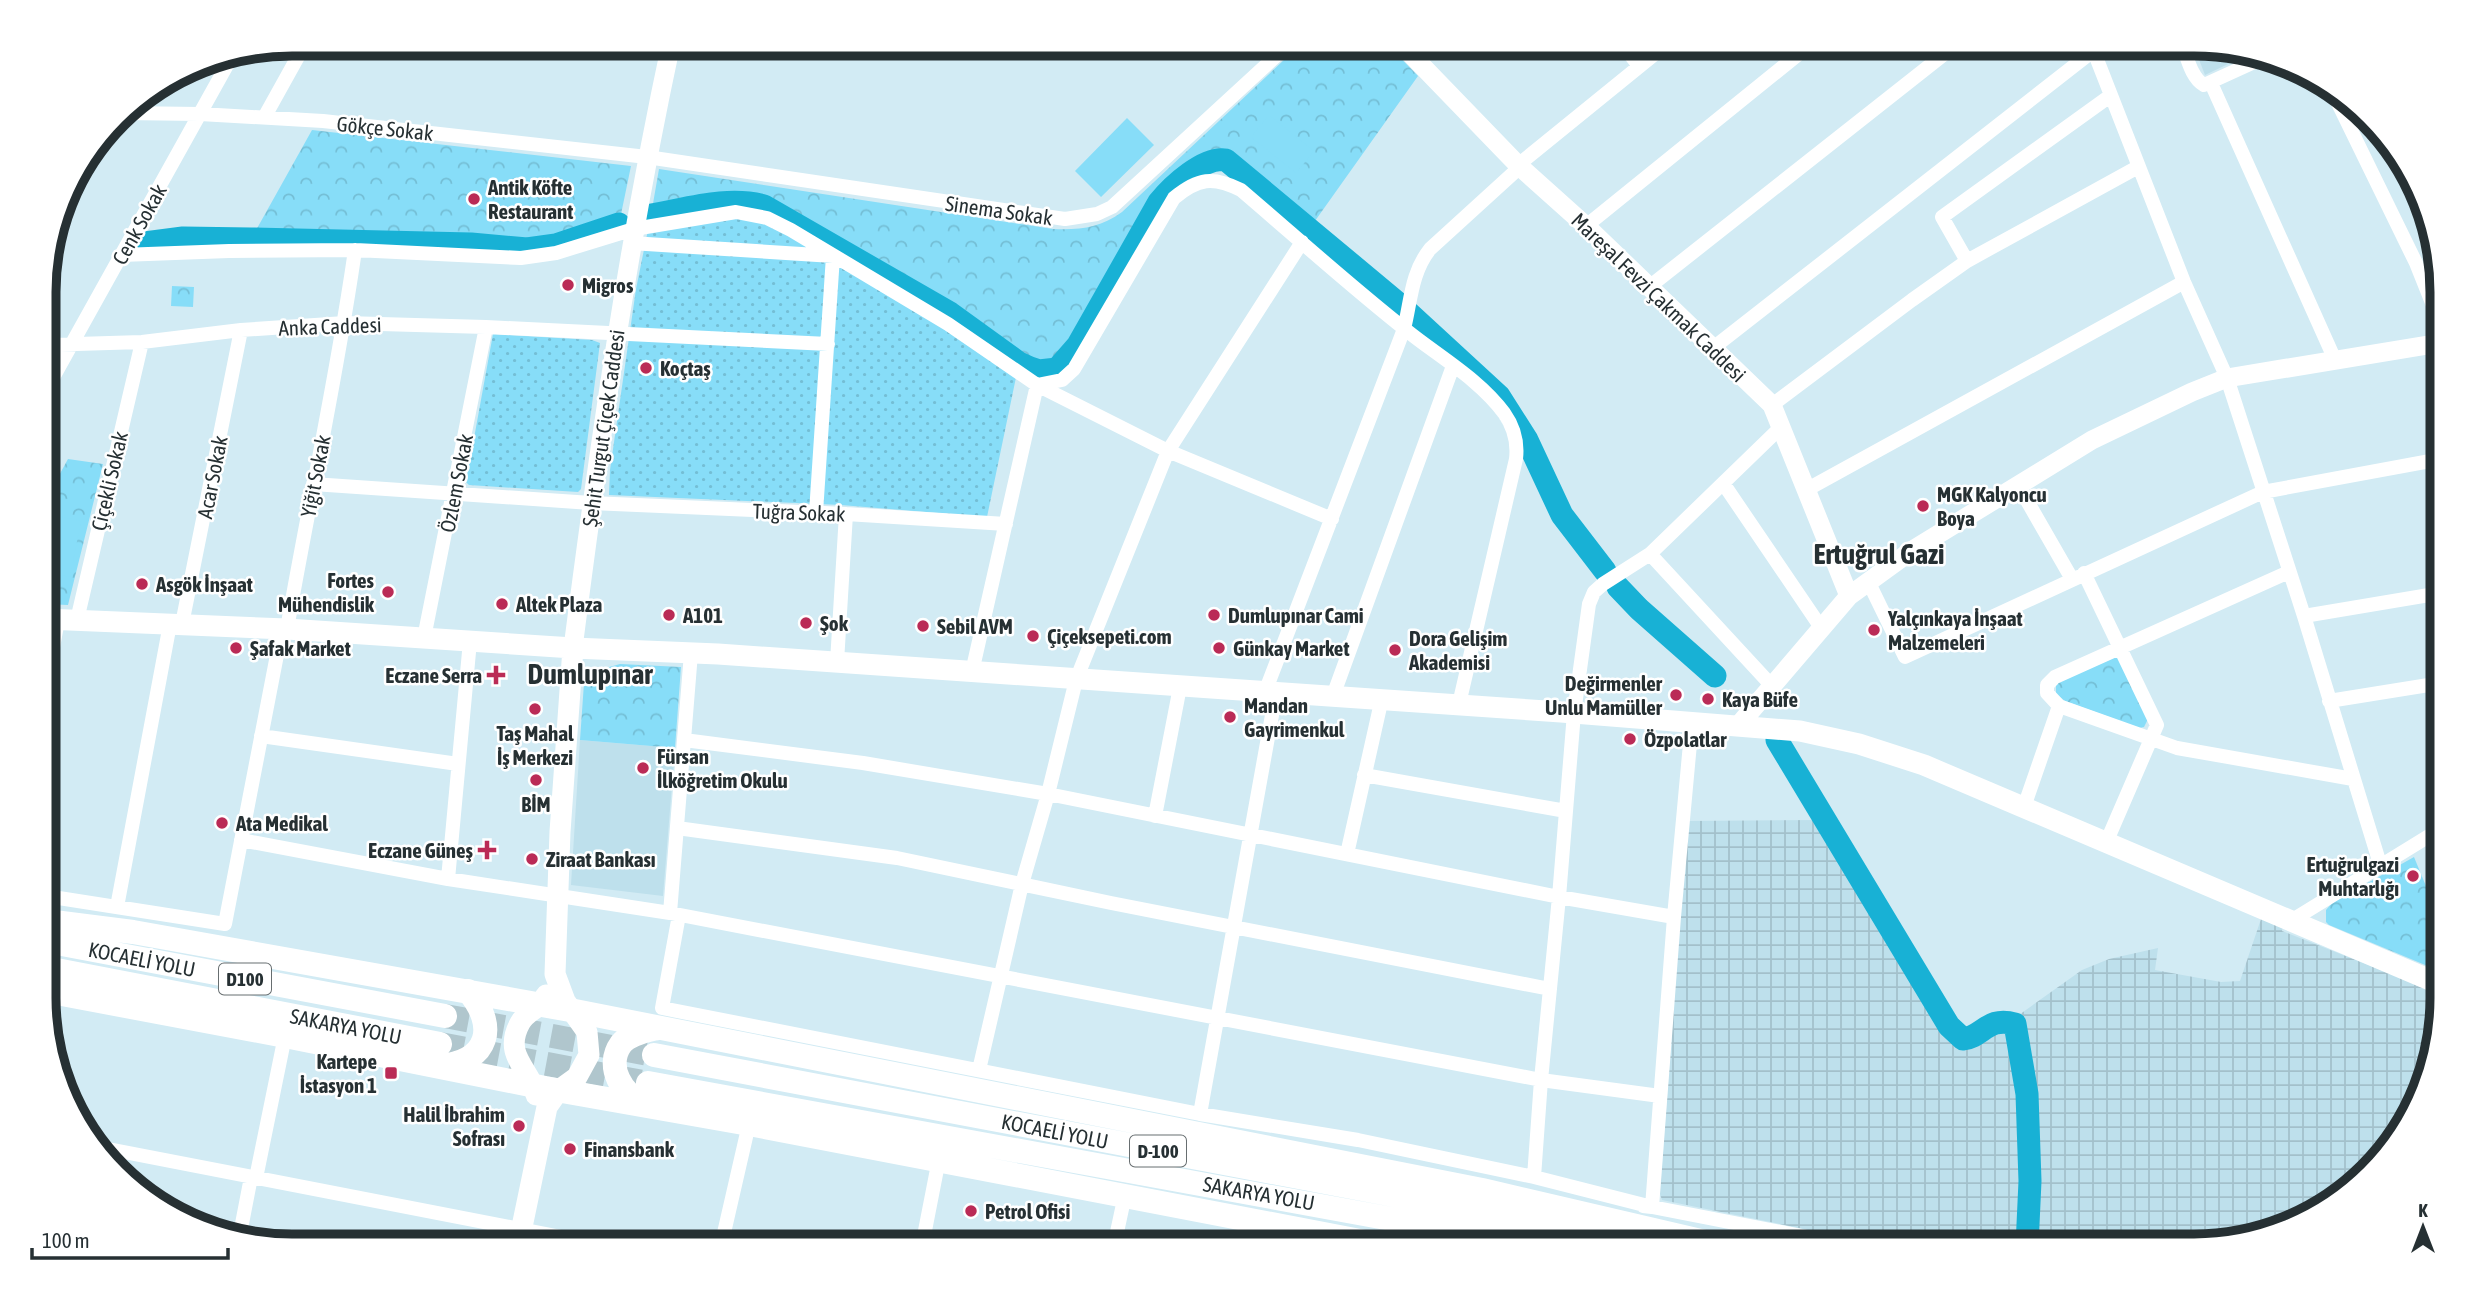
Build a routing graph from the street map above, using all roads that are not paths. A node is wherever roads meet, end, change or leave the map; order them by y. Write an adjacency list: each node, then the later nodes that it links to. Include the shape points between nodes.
1 (1275, 56): 21 (street, Sinema Sokak, via 1118,201 1083,217 1043,217)
2 (1413, 56): 22 (street, Mareşal Fevzi Çakmak Caddesi)
3 (1631, 56): 14 (street)
4 (1651, 56): 14 (street)
5 (1796, 56): 24 (street)
6 (1942, 56): 32 (street)
7 (2081, 56): 44 (street)
8 (2095, 56): 16 (street)
9 (2187, 56): 15 (street, via 2199,82)
10 (298, 57): 20 (street)
11 (668, 57): 21 (street, Şehit Turgut Çiçek Caddesi)
12 (2252, 63): 15 (street)
13 (226, 66): 19 (street, Cenk Sokak)
14 (1639, 66): 22 (street)
15 (2211, 83): 45 (street)
16 (2110, 96): 23 (street); 30 (street, via 1942,217)
17 (2340, 107): 33 (street)
18 (139, 113): 19 (street, Gökçe Sokak)
19 (200, 114): 20 (street, Gökçe Sokak); 28 (street, Cenk Sokak)
20 (265, 116): 21 (street, Gökçe Sokak)
21 (647, 158): 25 (street, Şehit Turgut Çiçek Caddesi)
22 (1519, 166): 24 (street, Mareşal Fevzi Çakmak Caddesi); 36 (street, via 1420,261)
23 (2138, 167): 30 (street); 31 (street)
24 (1586, 226): 32 (street, Mareşal Fevzi Çakmak Caddesi)
25 (632, 236): 27 (street, via 521,258); 29 (street); 29 (street, via 715,214 751,213); 38 (street, Şehit Turgut Çiçek Caddesi)
26 (1302, 242): 36 (street); 49 (street, via 1224,181 1189,185 1174,198 1074,369 1062,380); 52 (street)
27 (355, 250): 28 (street); 34 (street, Yiğit Sokak)
28 (121, 255): 43 (street, Cenk Sokak)
29 (833, 256): 40 (street); 49 (street, via 948,324)
30 (1967, 261): 50 (street)
31 (2185, 282): 48 (street); 57 (street)
32 (1649, 286): 44 (street, Mareşal Fevzi Çakmak Caddesi)
33 (2430, 298)
34 (345, 323): 35 (street, Anka Caddesi); 37 (street, Anka Caddesi); 54 (street, Yiğit Sokak)
35 (486, 327): 38 (street, Anka Caddesi); 59 (street, Özlem Sokak)
36 (1404, 329): 46 (street); 63 (street)
37 (242, 330): 39 (street, Anka Caddesi); 73 (street, Acar Sokak)
38 (616, 333): 40 (street, Anka Caddesi); 60 (street, Şehit Turgut Çiçek Caddesi)
39 (142, 342): 43 (street, Anka Caddesi); 72 (street, Çiçekli Sokak)
40 (828, 344): 61 (street)
41 (2430, 344): 45 (street)
42 (57, 345): 43 (street, Anka Caddesi)
43 (70, 345): 47 (street, Cenk Sokak)
44 (1713, 348): 50 (street, Mareşal Fevzi Çakmak Caddesi)
45 (2335, 360): 48 (street)
46 (1454, 366): 88 (street); 91 (street, via 1505,414 1517,450)
47 (57, 370)
48 (2227, 378): 56 (street, via 2092,440); 58 (street)
49 (1037, 385): 52 (street); 64 (street)
50 (1772, 405): 51 (street, Mareşal Fevzi Çakmak Caddesi)
51 (1780, 427): 55 (street); 57 (street, Mareşal Fevzi Çakmak Caddesi)
52 (1168, 451): 63 (street); 83 (street)
53 (2430, 461): 58 (street)
54 (313, 484): 59 (street, Tuğra Sokak); 74 (street, Yiğit Sokak)
55 (1723, 484): 65 (street); 75 (street)
56 (2018, 485): 67 (street); 68 (street)
57 (1806, 490): 70 (street, Mareşal Fevzi Çakmak Caddesi)
58 (2263, 492): 66 (street); 67 (street)
59 (454, 494): 60 (street, Tuğra Sokak); 76 (street, Özlem Sokak)
60 (591, 503): 61 (street, Tuğra Sokak); 79 (street, Şehit Turgut Çiçek Caddesi)
61 (816, 513): 62 (street, Tuğra Sokak)
62 (846, 514): 64 (street, Tuğra Sokak); 81 (street)
63 (1332, 519): 87 (street)
64 (1006, 524): 82 (street)
65 (1650, 554): 86 (street); 93 (street, via 1594,592 1585,620)
66 (2289, 572): 71 (street); 78 (street)
67 (2078, 576): 68 (street, via 1905,657); 78 (street)
68 (1868, 581): 70 (street)
69 (2430, 595): 71 (street)
70 (1850, 596): 75 (street)
71 (2304, 617): 90 (street)
72 (60, 620): 73 (main road)
73 (176, 624): 74 (main road); 118 (street, Acar Sokak)
74 (285, 629): 76 (main road); 96 (street, Yiğit Sokak)
75 (1822, 629): 86 (street)
76 (424, 638): 77 (main road)
77 (470, 641): 79 (main road); 99 (street)
78 (2121, 647): 92 (street, via 2050,680 2047,694); 97 (street, via 2157,722)
79 (573, 648): 80 (main road); 115 (main road)
80 (691, 653): 81 (main road); 98 (street)
81 (837, 662): 82 (main road)
82 (972, 672): 83 (main road)
83 (1076, 680): 85 (main road); 102 (street)
84 (2430, 685): 90 (street)
85 (1180, 687): 87 (main road); 105 (street)
86 (1772, 687): 95 (street)
87 (1270, 692): 88 (main road); 107 (street)
88 (1334, 696): 89 (main road)
89 (1382, 698): 91 (main road); 100 (street)
90 (2329, 701): 101 (street)
91 (1459, 704): 93 (main road)
92 (2059, 706): 97 (street); 103 (street)
93 (1574, 713): 94 (main road); 104 (street)
94 (1692, 722): 95 (main road); 120 (street)
95 (1738, 726): 103 (main road, via 1800,731 1859,744 1924,765)
96 (261, 736): 99 (street); 109 (street, Yiğit Sokak)
97 (2152, 739): 101 (street, via 2177,748); 110 (street)
98 (684, 740): 102 (street, via 863,763); 106 (street)
99 (458, 764): 113 (street)
100 (1364, 775): 104 (street); 111 (street)
101 (2353, 779): 112 (street)
102 (1048, 794): 105 (street); 114 (street)
103 (2024, 807): 110 (main road)
104 (1566, 811): 116 (street)
105 (1155, 816): 107 (street)
106 (677, 828): 114 (street, via 897,858); 119 (street)
107 (1251, 835): 111 (street); 124 (street)
108 (2430, 835): 112 (street)
109 (242, 840): 113 (street); 118 (street, Yiğit Sokak, via 225,924)
110 (2106, 843): 123 (main road)
111 (1347, 854): 116 (street)
112 (2380, 864): 123 (street)
113 (448, 879): 115 (street)
114 (1023, 884): 124 (street); 129 (street)
115 (558, 897): 119 (street); 128 (main road)
116 (1559, 897): 120 (street); 131 (street)
117 (56, 898): 118 (street)
118 (117, 907)
119 (674, 914): 129 (street); 142 (street, via 662,1008)
120 (1674, 917): 145 (street)
121 (56, 918): 125 (highway)
122 (56, 922): 125 (highway)
123 (2289, 922): 130 (main road)
124 (1234, 926): 131 (street); 137 (street)
125 (134, 932): 132 (highway)
126 (56, 943): 136 (highway, KOCAELİ YOLU / D100)
127 (56, 970): 140 (highway, SAKARYA YOLU / D100)
128 (555, 974): 134 (main road); 135 (main road)
129 (1001, 975): 137 (street); 142 (street)
130 (2430, 980)
131 (1550, 989): 143 (street)
132 (468, 991): 134 (highway); 140 (highway, via 481,1006 484,1038 468,1059 457,1064)
133 (56, 992): 139 (highway)
134 (542, 1005): 135 (highway); 146 (main road, via 521,1021 514,1042 518,1062)
135 (570, 1010): 138 (highway); 146 (main road, via 587,1032 589,1055 577,1077)
136 (445, 1016)
137 (1217, 1017): 143 (street); 148 (street)
138 (657, 1028): 147 (highway, via 621,1044 615,1071 631,1097); 155 (highway)
139 (285, 1036): 140 (highway); 153 (street)
140 (440, 1055): 146 (highway)
141 (654, 1055): 162 (highway, KOCAELİ YOLU / D-100)
142 (979, 1070): 148 (street)
143 (1541, 1080): 145 (street); 154 (street)
144 (648, 1083): 161 (highway, SAKARYA YOLU / D-100)
145 (1660, 1096): 157 (street)
146 (543, 1101): 147 (highway, via 599,1098); 166 (main road)
147 (661, 1109): 149 (highway)
148 (1200, 1114): 154 (street, via 1358,1140)
149 (749, 1124): 151 (highway); 167 (street)
150 (111, 1149): 153 (street)
151 (939, 1160): 156 (highway); 168 (street)
152 (1426, 1167): 160 (street)
153 (253, 1177): 158 (street); 165 (street)
154 (1534, 1177): 157 (street)
155 (1501, 1194): 157 (street); 163 (highway)
156 (1125, 1195): 159 (highway); 169 (street)
157 (1652, 1207): 164 (street)
158 (241, 1228)
159 (1322, 1233)
160 (1413, 1233)
161 (1474, 1233)
162 (1596, 1233)
163 (1668, 1233)
164 (1787, 1233)
165 (501, 1234)
166 (516, 1234)
167 (724, 1234)
168 (924, 1234)
169 (1117, 1234)

